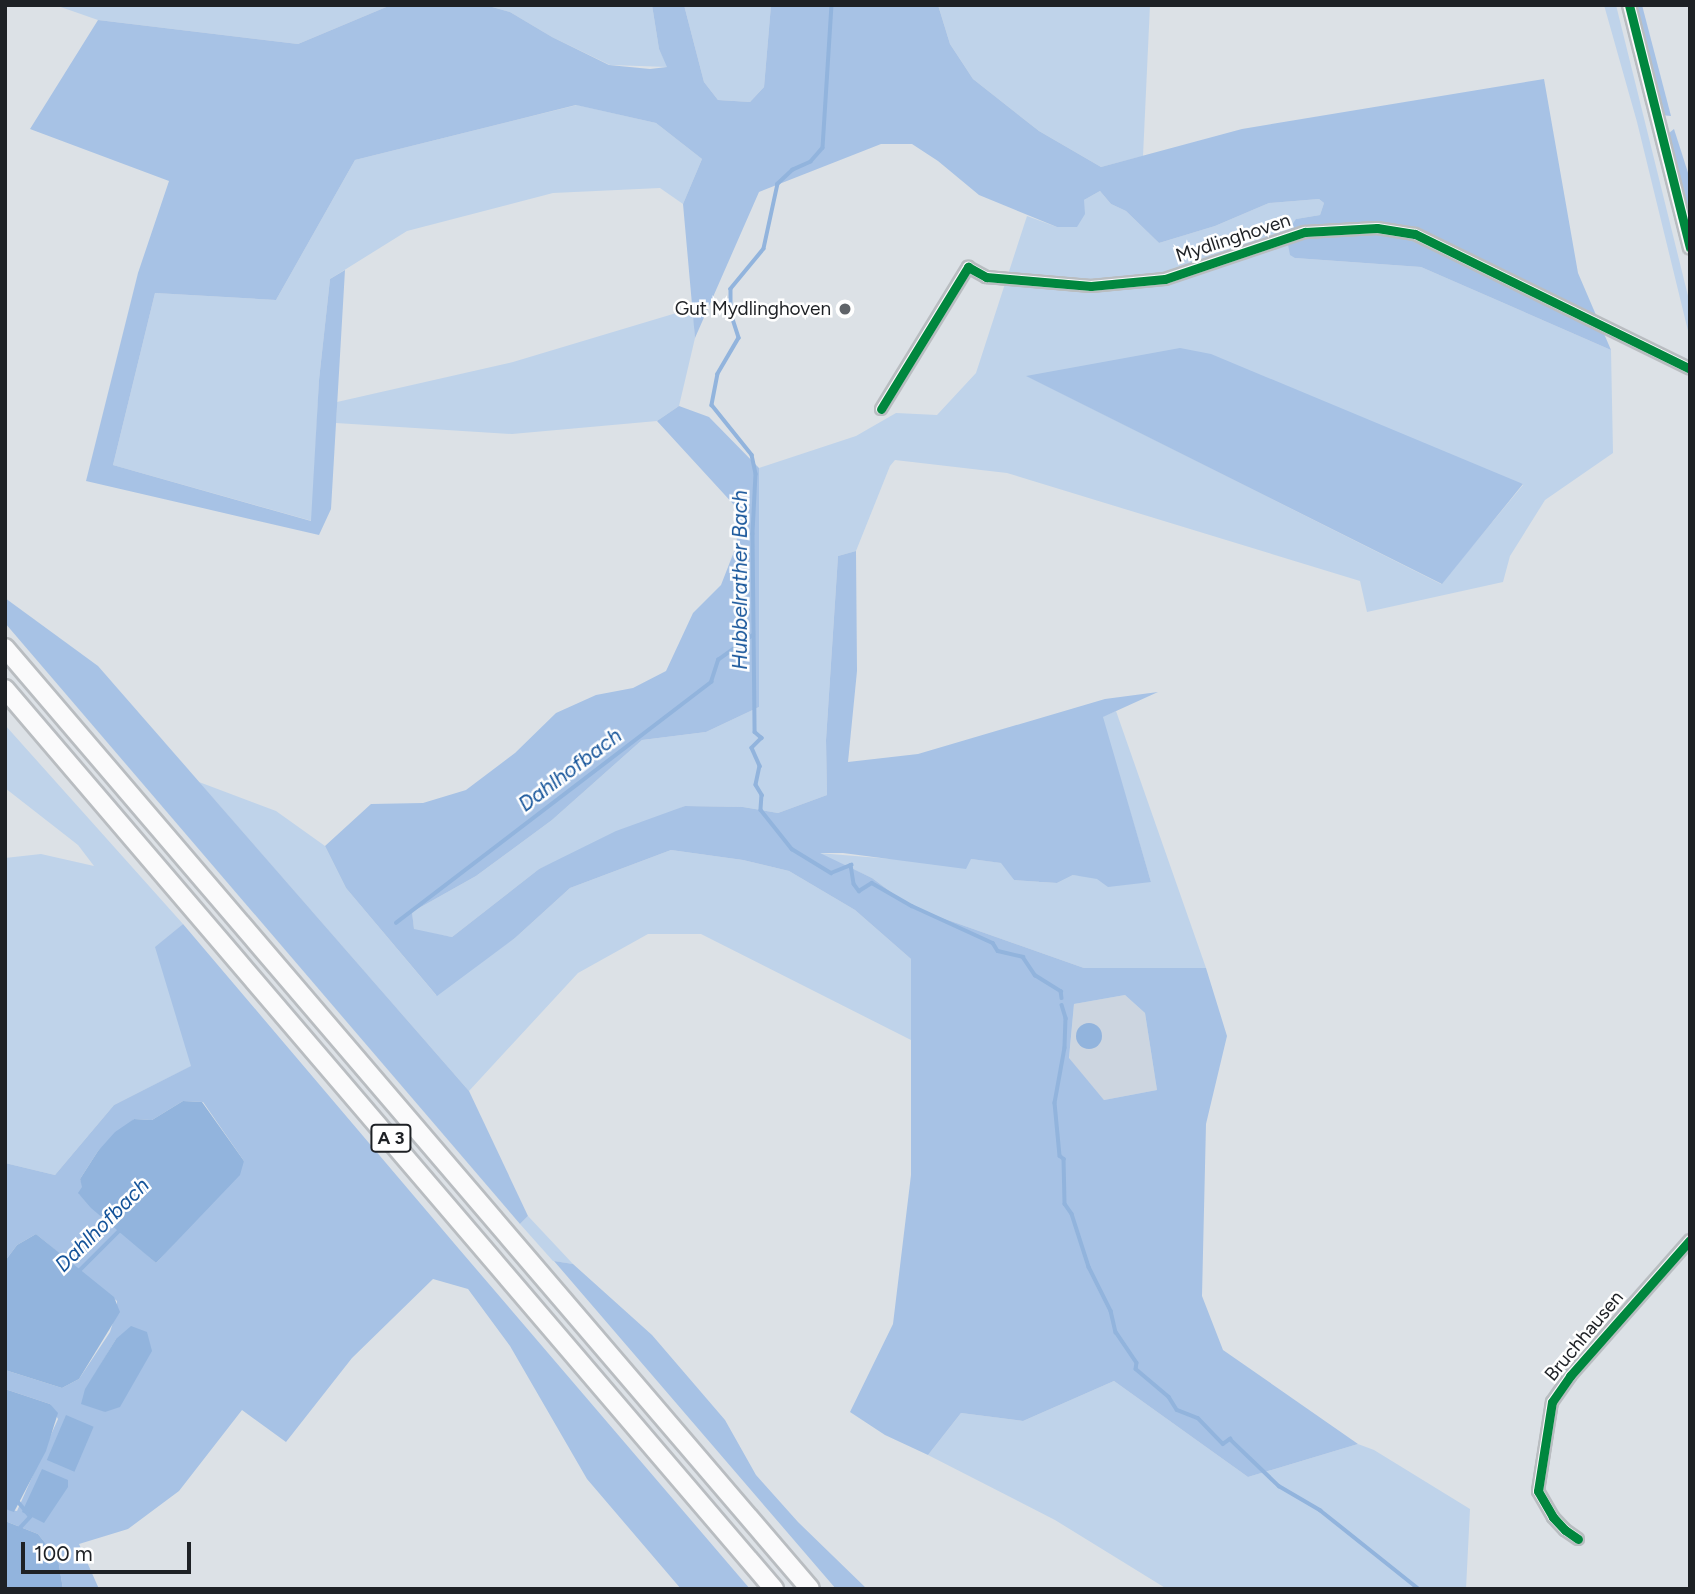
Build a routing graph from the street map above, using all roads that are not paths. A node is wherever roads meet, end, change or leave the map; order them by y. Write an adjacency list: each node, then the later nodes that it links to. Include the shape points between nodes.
1 (1629, 5): 2 (street)
2 (1690, 247)
3 (1690, 369): 4 (street, Mydlinghoven, via 1415,234 1377,228 1305,232 1165,279 1091,286 986,277 968,267)
4 (881, 409)
5 (5, 648): 10 (highway, A 3)
6 (5, 689): 9 (highway, A 3)
7 (1690, 1240): 8 (street, Bruchhausen, via 1552,1402 1538,1491 1553,1517)
8 (1578, 1539)
9 (774, 1589)
10 (810, 1589)

